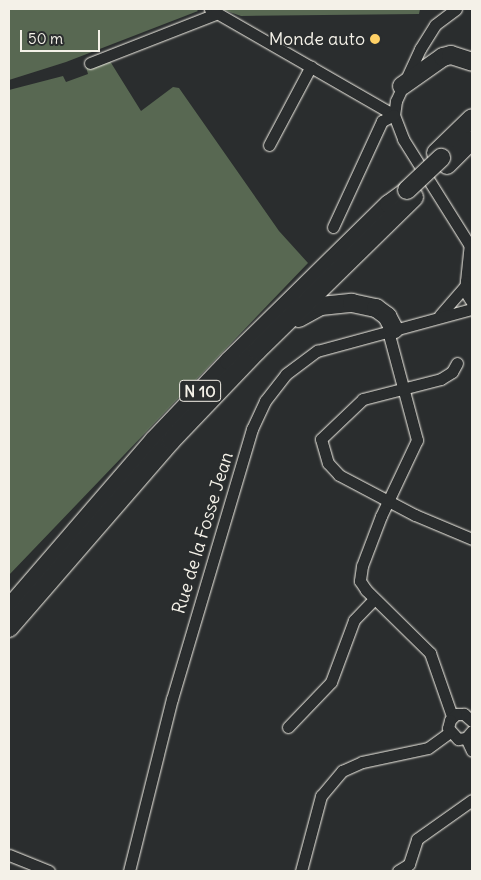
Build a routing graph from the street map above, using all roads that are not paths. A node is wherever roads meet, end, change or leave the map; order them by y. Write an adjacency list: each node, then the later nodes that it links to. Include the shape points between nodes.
1 (456, 9): 6 (street, via 435,25)
2 (213, 11): 4 (street); 5 (street)
3 (472, 62): 6 (main road, via 451,54)
4 (90, 63)
5 (311, 66): 7 (street); 11 (street)
6 (402, 86): 7 (street)
7 (394, 115): 14 (street, via 382,121); 15 (street, via 403,139)
8 (472, 118): 12 (main road)
9 (472, 127): 12 (main road, N 10)
10 (472, 140): 12 (main road, N 10)
11 (269, 145)
12 (442, 158): 13 (main road, N 10, bridge)
13 (408, 191): 21 (main road, N 10); 27 (main road, N 10, via 389,204 229,361 154,440)
14 (333, 227)
15 (471, 247): 16 (street)
16 (468, 281): 17 (street); 19 (street)
17 (472, 302)
18 (472, 309): 19 (street, Rue de la Fosse Jean)
19 (440, 316): 20 (street, Rue de la Fosse Jean)
20 (391, 330): 21 (main road, via 387,316 376,308 352,303 321,306 301,316 259,355); 23 (street); 38 (street, Rue de la Fosse Jean, via 317,351 286,374 262,406 172,699)
21 (248, 361): 28 (main road, N 10, via 171,441)
22 (457, 363): 23 (street, via 452,372 441,379)
23 (404, 390): 24 (street, via 416,445); 24 (street, via 363,399 321,439 328,464 339,475)
24 (388, 501): 25 (street); 26 (street, via 360,574 362,585)
25 (472, 539)
26 (374, 599): 29 (street, via 430,653); 31 (street, via 354,620 331,682)
27 (9, 608)
28 (9, 628)
29 (452, 716): 30 (street, via 460,713); 32 (street, via 448,724)
30 (471, 716)
31 (288, 727)
32 (450, 732): 33 (street, via 455,738); 39 (street, via 428,748 362,762 342,771 321,796)
33 (469, 734): 34 (street)
34 (472, 751)
35 (472, 800): 40 (street, via 417,839 409,864)
36 (9, 854): 37 (street)
37 (49, 871)
38 (129, 871)
39 (301, 871)
40 (398, 871)

